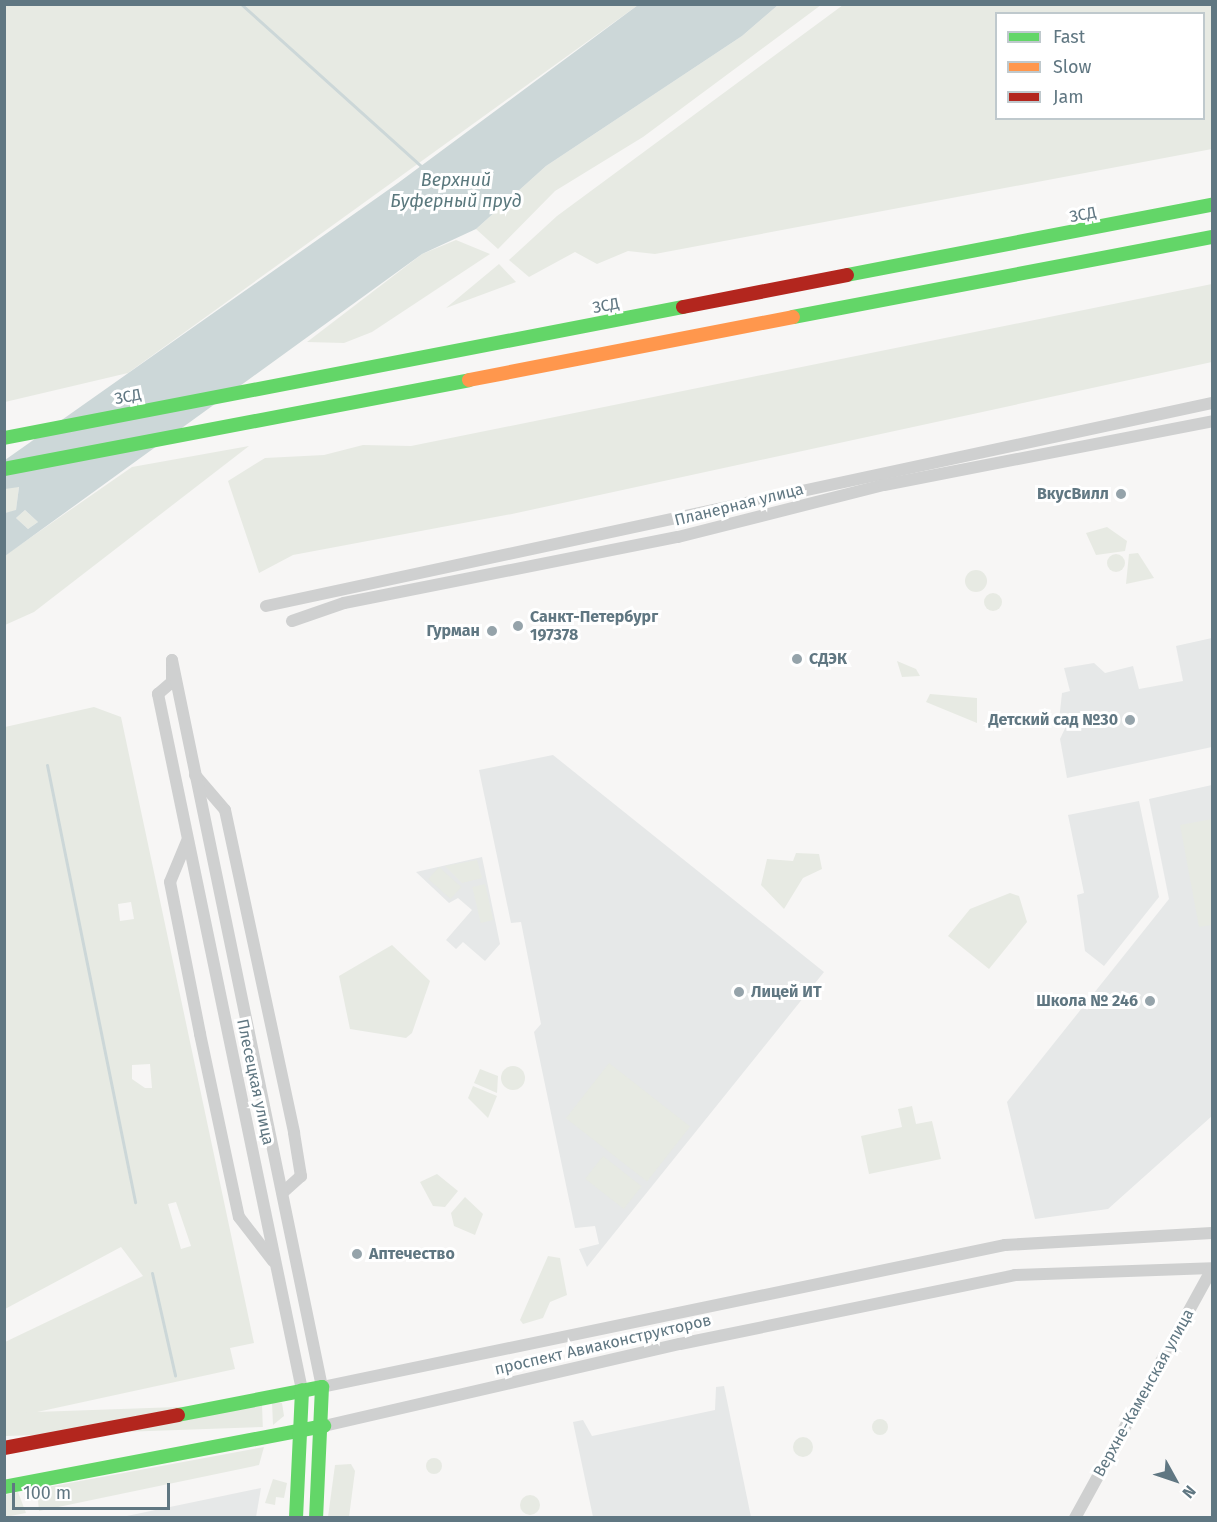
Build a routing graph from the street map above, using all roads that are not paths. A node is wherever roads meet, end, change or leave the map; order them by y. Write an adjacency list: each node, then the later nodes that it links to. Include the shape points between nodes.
1 (1212, 205): 5 (main road, ЗСД)
2 (1212, 237): 6 (main road)
3 (1212, 404): 7 (street, Планерная улица)
4 (1212, 421): 8 (street, Планерная улица, via 884,485 678,537 344,603)
5 (4, 438)
6 (4, 469)
7 (266, 606)
8 (292, 621)
9 (195, 775): 10 (street, Плесецкая улица, via 170,661 172,682 158,694); 11 (street, Плесецкая улица); 11 (street, via 225,810 294,1133 301,1176)
10 (188, 840): 13 (street, Плесецкая улица); 13 (street, via 170,882 200,1034 239,1217)
11 (282, 1193): 15 (street, Плесецкая улица)
12 (1212, 1233): 15 (street, проспект Авиаконструкторов, via 1005,1245)
13 (275, 1264): 16 (street, Плесецкая улица)
14 (1212, 1269): 17 (street, проспект Авиаконструкторов, via 1015,1275 680,1344); 23 (street, Верхне-Каменская улица)
15 (322, 1387): 16 (main road, проспект Авиаконструкторов); 17 (main road, Плесецкая улица)
16 (302, 1390): 18 (main road, Плесецкая улица); 19 (main road, проспект Авиаконструкторов)
17 (324, 1426): 18 (main road, проспект Авиаконструкторов); 22 (main road, Плесецкая улица)
18 (302, 1431): 20 (main road, проспект Авиаконструкторов); 21 (main road, Плесецкая улица)
19 (4, 1448)
20 (4, 1488)
21 (296, 1518)
22 (316, 1518)
23 (1075, 1518)

